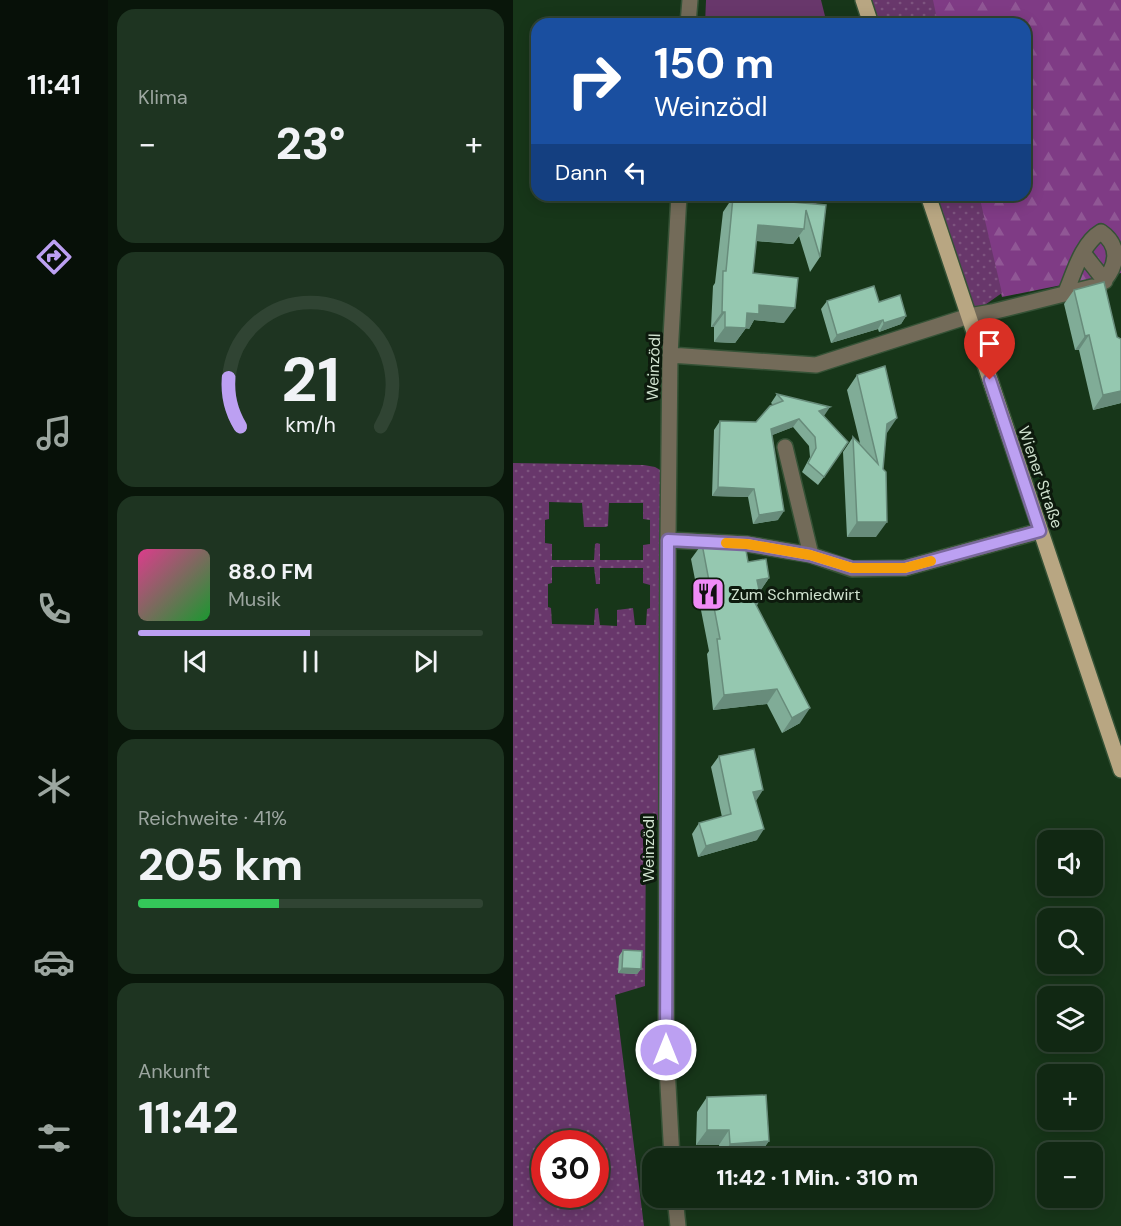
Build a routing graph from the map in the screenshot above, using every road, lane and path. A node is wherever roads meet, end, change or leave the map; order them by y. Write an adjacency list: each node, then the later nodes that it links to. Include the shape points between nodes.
1 (690, 0): 3 (street)
2 (863, 0): 4 (main road)
3 (688, 18)
4 (869, 18)
5 (679, 201): 11 (street, Weinzödl)
6 (930, 201): 10 (main road, Wiener Straße)
7 (1083, 253): 8 (street); 8 (street, via 1101,232 1117,244 1119,264); 9 (street)
8 (1103, 287): 9 (street)
9 (1065, 294): 10 (street)
10 (969, 316): 11 (street, via 816,365); 13 (main road, Wiener Straße)
11 (671, 355): 14 (street, Weinzödl)
12 (785, 447): 15 (street)
13 (1040, 531): 15 (street, via 905,568 852,568); 16 (main road, Wiener Straße)
14 (668, 540): 15 (street, via 747,544); 17 (street, Weinzödl, via 666,1050)
15 (810, 555)
16 (1121, 770)
17 (671, 1148)
18 (674, 1208): 19 (street)
19 (673, 1223)

